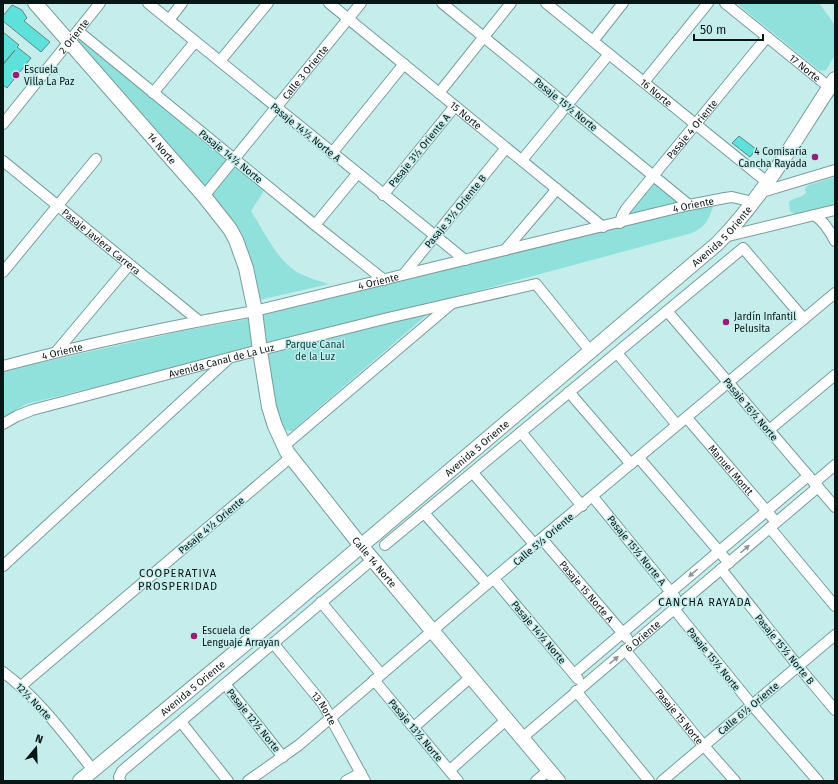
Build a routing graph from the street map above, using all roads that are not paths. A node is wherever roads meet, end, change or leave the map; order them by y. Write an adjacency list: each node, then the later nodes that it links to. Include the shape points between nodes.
1 (36, 3): 20 (street, 14 Norte)
2 (100, 3): 16 (street, 2 Oriente)
3 (148, 3): 15 (street, Pasaje 14½ Norte A)
4 (182, 3): 15 (street)
5 (268, 3): 23 (street)
6 (329, 3): 14 (street, 15 Norte)
7 (361, 3): 14 (street, Calle 3 Oriente)
8 (442, 3): 18 (street, Pasaje 15½ Norte)
9 (511, 3): 18 (street)
10 (546, 3): 19 (street, 16 Norte)
11 (623, 3): 19 (street)
12 (708, 3): 25 (street)
13 (725, 3): 17 (street, 17 Norte)
14 (348, 19): 24 (street, 15 Norte); 31 (street, Calle 3 Oriente)
15 (169, 20): 21 (street, Pasaje 14½ Norte A)
16 (78, 31): 20 (street, 2 Oriente); 27 (street, Pasaje 14½ Norte)
17 (767, 36): 26 (street, 17 Norte); 33 (street, Pasaje 4 Oriente)
18 (484, 37): 28 (street); 29 (street, Pasaje 15½ Norte)
19 (593, 41): 22 (street, 16 Norte)
20 (70, 42): 32 (street, 2 Oriente); 46 (street, 14 Norte)
21 (195, 42): 23 (street, Pasaje 14½ Norte A); 27 (street)
22 (609, 54): 25 (street, 16 Norte); 29 (street)
23 (220, 61): 31 (street, Pasaje 14½ Norte A)
24 (404, 64): 28 (street, 15 Norte); 35 (street)
25 (644, 82): 33 (street, 16 Norte)
26 (832, 83): 44 (street, Avenida 5 Oriente)
27 (153, 93): 37 (street, Pasaje 14½ Norte)
28 (439, 93): 30 (street, 15 Norte)
29 (567, 105): 38 (street); 42 (street, Pasaje 15½ Norte)
30 (455, 106): 34 (street, 15 Norte); 45 (street, Pasaje 3½ Oriente A)
31 (276, 107): 35 (street, Pasaje 14½ Norte A); 37 (street, Calle 3 Oriente)
32 (3, 124)
33 (695, 124): 42 (street, Pasaje 4 Oriente); 44 (street, 16 Norte)
34 (506, 148): 38 (street, 15 Norte); 54 (street, Pasaje 3½ Oriente B)
35 (332, 153): 41 (street, Pasaje 14½ Norte A)
36 (96, 159): 48 (street)
37 (234, 159): 46 (street, Calle 3 Oriente); 52 (street, Pasaje 14½ Norte)
38 (522, 160): 43 (street, 15 Norte)
39 (3, 161): 48 (street, Pasaje Javiera Carrera)
40 (835, 170): 44 (street)
41 (357, 174): 45 (street, Pasaje 14½ Norte A); 52 (street)
42 (653, 175): 47 (street, Pasaje 15½ Norte); 51 (street, Pasaje 4 Oriente, via 626,209)
43 (557, 189): 53 (street, 15 Norte); 57 (street)
44 (760, 192): 47 (street, 4 Oriente); 55 (street, Avenida 5 Oriente)
45 (383, 195): 54 (street, Pasaje 14½ Norte A)
46 (204, 196): 65 (street, 14 Norte, via 236,240 246,268)
47 (689, 205): 51 (street, 4 Oriente)
48 (57, 206): 59 (street, Pasaje Javiera Carrera); 60 (street)
49 (835, 210): 50 (street)
50 (814, 215): 55 (street); 56 (street, via 825,225)
51 (620, 222): 53 (street, 4 Oriente)
52 (316, 225): 62 (street, Pasaje 14½ Norte)
53 (603, 226): 57 (street, 4 Oriente)
54 (435, 237): 58 (street, Pasaje 14½ Norte A); 61 (street, Pasaje 3½ Oriente B)
55 (724, 237): 71 (street, Avenida 5 Oriente)
56 (835, 241)
57 (505, 250): 58 (street, 4 Oriente)
58 (465, 260): 61 (street, 4 Oriente)
59 (129, 265): 68 (street, Pasaje Javiera Carrera); 70 (street)
60 (3, 272)
61 (404, 274): 62 (street, 4 Oriente)
62 (384, 280): 65 (street, 4 Oriente)
63 (835, 293): 67 (street, Calle 5½ Oriente)
64 (452, 303): 69 (street, Avenida Canal de La Luz); 71 (street, Avenida Canal de La Luz, via 536,284); 83 (street, Pasaje 4½ Oriente)
65 (255, 311): 68 (street, 4 Oriente); 69 (street, Calle 14 Norte)
66 (667, 311): 67 (street, via 743,248); 72 (street); 76 (street, Pasaje 16½ Norte)
67 (804, 319): 76 (street, Calle 5½ Oriente)
68 (199, 321): 70 (street, 4 Oriente)
69 (260, 351): 73 (street, Avenida Canal de La Luz); 83 (street, Calle 14 Norte, via 269,407)
70 (56, 352): 74 (street, 4 Oriente)
71 (591, 352): 95 (street, Avenida 5 Oriente)
72 (617, 352): 77 (street); 80 (street)
73 (229, 358): 79 (street, Avenida Canal de La Luz, via 32,410); 99 (street)
74 (3, 366)
75 (835, 375): 81 (street)
76 (728, 382): 78 (street, Calle 5½ Oriente); 81 (street, Pasaje 16½ Norte)
77 (569, 392): 82 (street); 84 (street, Pasaje 15½ Norte B)
78 (687, 418): 80 (street, Calle 5½ Oriente); 91 (street, Manuel Montt)
79 (3, 424)
80 (678, 425): 84 (street, Calle 5½ Oriente)
81 (769, 430): 87 (street, Pasaje 16½ Norte)
82 (521, 432): 86 (street); 89 (street)
83 (287, 452): 95 (street, Calle 14 Norte); 117 (street, Pasaje 4½ Oriente)
84 (635, 461): 88 (street, Calle 5½ Oriente); 97 (street, Pasaje 15½ Norte B)
85 (835, 465): 87 (street, 6 Oriente)
86 (473, 473): 92 (street); 94 (street, Pasaje 15 Norte A)
87 (813, 482): 90 (street, Pasaje 16½ Norte); 91 (street, 6 Oriente); 93 (street, 6 Oriente)
88 (593, 497): 89 (street, Calle 5½ Oriente); 102 (street, Pasaje 15½ Norte A)
89 (582, 506): 94 (street, Calle 5½ Oriente)
90 (835, 507)
91 (767, 511): 93 (street, Manuel Montt); 97 (street, 6 Oriente)
92 (424, 513): 96 (street); 101 (street, Pasaje 14½ Norte)
93 (773, 525): 100 (street, 6 Oriente, one-way to 93); 105 (street, Manuel Montt)
94 (539, 542): 101 (street, Calle 5½ Oriente); 107 (street, Pasaje 15 Norte A)
95 (362, 546): 98 (street, Calle 14 Norte); 128 (street, Avenida 5 Oriente)
96 (386, 546)
97 (719, 552): 100 (street, Pasaje 15½ Norte B); 102 (street, 6 Oriente, one-way to 102)
98 (373, 559): 103 (street); 106 (street, Calle 14 Norte)
99 (3, 566)
100 (725, 566): 104 (street, 6 Oriente); 111 (street, Pasaje 15½ Norte B)
101 (491, 582): 106 (street, Calle 5½ Oriente); 113 (street, Pasaje 14½ Norte)
102 (671, 592): 104 (street, Pasaje 15½ Norte A); 107 (street, 6 Oriente)
103 (322, 602): 109 (street); 115 (street, Pasaje 13½ Norte)
104 (677, 606): 110 (street, 6 Oriente); 119 (street, Pasaje 15½ Norte)
105 (835, 606)
106 (433, 631): 114 (street, Calle 14 Norte); 115 (street, Calle 5½ Oriente)
107 (622, 633): 110 (street, Pasaje 15 Norte A); 113 (street, 6 Oriente)
108 (835, 635): 111 (street, Calle 6½ Oriente)
109 (273, 644): 116 (street); 121 (street, 13 Norte, via 323,704)
110 (629, 647): 118 (street, 6 Oriente, one-way to 110); 126 (street, Pasaje 15 Norte)
111 (798, 666): 119 (street, Calle 6½ Oriente); 120 (street, Pasaje 15½ Norte B)
112 (3, 672): 117 (street, 12½ Norte)
113 (574, 674): 118 (street, Pasaje 14½ Norte)
114 (472, 676): 122 (street, Calle 14 Norte); 124 (street)
115 (378, 677): 121 (street, Calle 5½ Oriente); 124 (street, Pasaje 13½ Norte)
116 (225, 684): 123 (street); 127 (street, Pasaje 12½ Norte)
117 (21, 686): 128 (street, 12½ Norte, via 40,704)
118 (580, 688): 125 (street, 6 Oriente); 140 (street, Pasaje 14½ Norte)
119 (752, 705): 126 (street, Calle 6½ Oriente); 143 (street, Pasaje 15½ Norte)
120 (835, 710)
121 (330, 718): 127 (street, Calle 5½ Oriente); 131 (street, 13 Norte)
122 (506, 720): 125 (street, Calle 14 Norte); 129 (street)
123 (181, 722): 132 (street, via 122,771); 134 (street)
124 (414, 726): 129 (street, Pasaje 13½ Norte)
125 (522, 738): 130 (street, Calle 14 Norte)
126 (704, 746): 141 (street, Calle 6½ Oriente); 142 (street, Pasaje 15 Norte)
127 (283, 757): 135 (street, Calle 5½ Oriente)
128 (93, 770): 133 (street, Avenida 5 Oriente)
129 (450, 770): 137 (street, Pasaje 13½ Norte)
130 (549, 770): 138 (street); 139 (street, Calle 14 Norte)
131 (363, 777): 136 (street)
132 (120, 779)
133 (80, 781)
134 (228, 781)
135 (248, 781)
136 (346, 781)
137 (458, 781)
138 (536, 781)
139 (558, 781)
140 (649, 781)
141 (662, 781)
142 (736, 781)
143 (818, 781)

